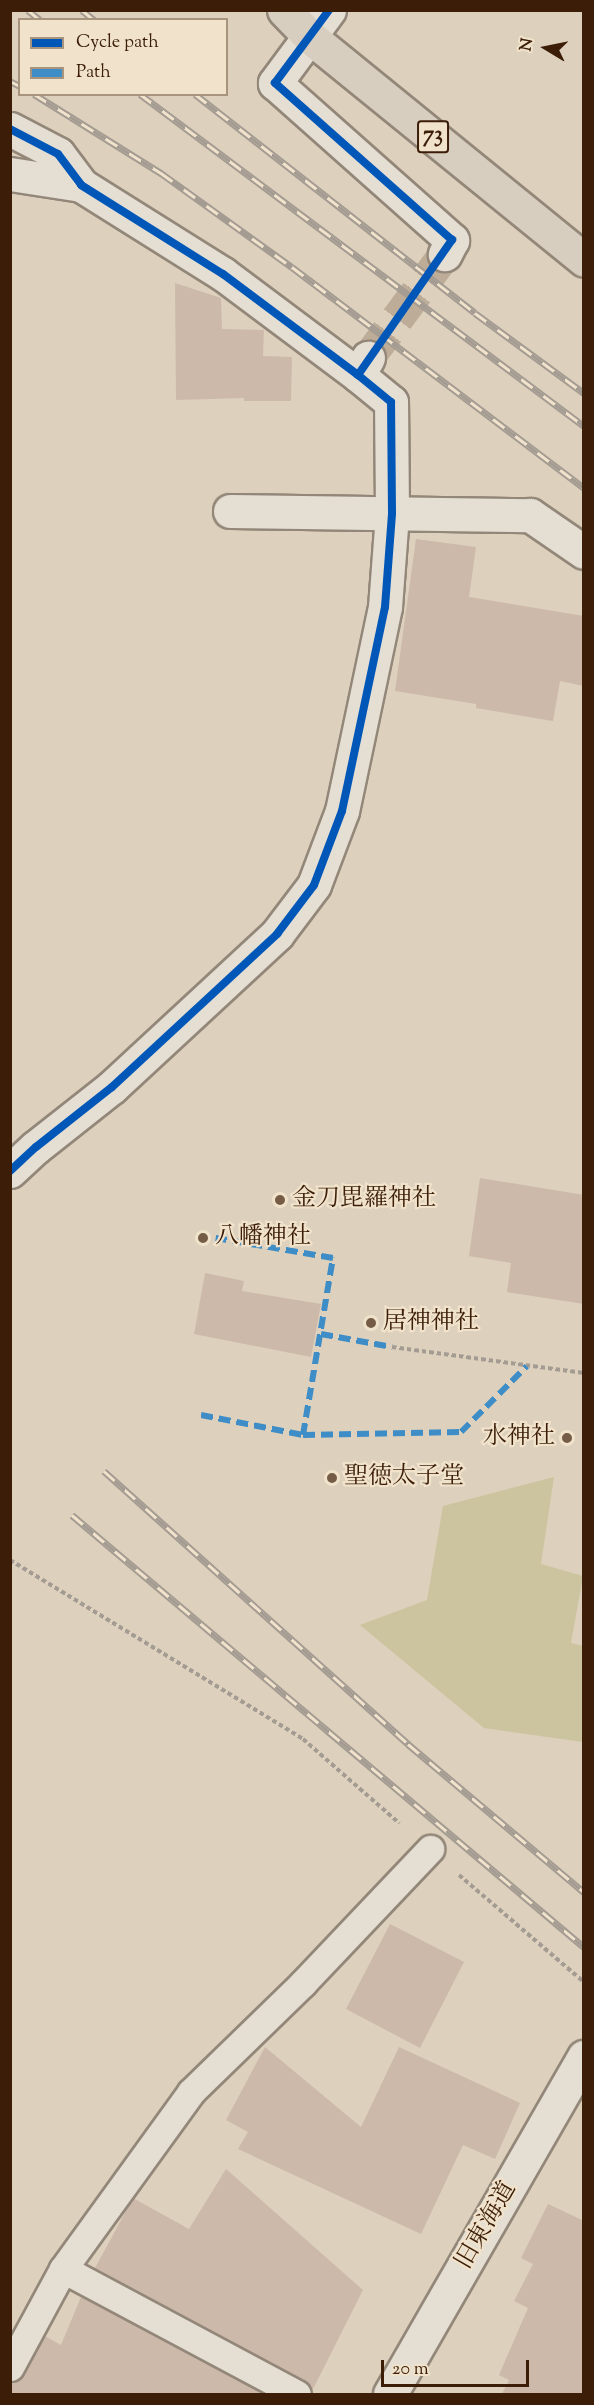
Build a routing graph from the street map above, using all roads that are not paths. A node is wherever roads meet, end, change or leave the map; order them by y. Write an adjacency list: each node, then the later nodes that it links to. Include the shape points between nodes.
1 (285, 10): 3 (main road, 73)
2 (329, 10): 3 (street)
3 (310, 37): 7 (street, via 275,83 452,240); 8 (main road, 73)
4 (10, 129): 6 (street, via 58,154)
5 (10, 174): 6 (street)
6 (81, 185): 10 (street, via 363,367 391,402)
7 (445, 254)
8 (584, 260)
9 (230, 511): 10 (street)
10 (392, 513): 11 (street, via 531,515); 12 (street, via 385,607 342,812 314,885 277,934 112,1087)
11 (584, 552)
12 (10, 1171)
13 (430, 1850): 15 (lane, via 303,1983 191,2092)
14 (584, 2056): 18 (street, 旧東海道)
15 (63, 2269): 16 (lane); 17 (lane)
16 (10, 2367)
17 (297, 2394)
18 (390, 2394)

